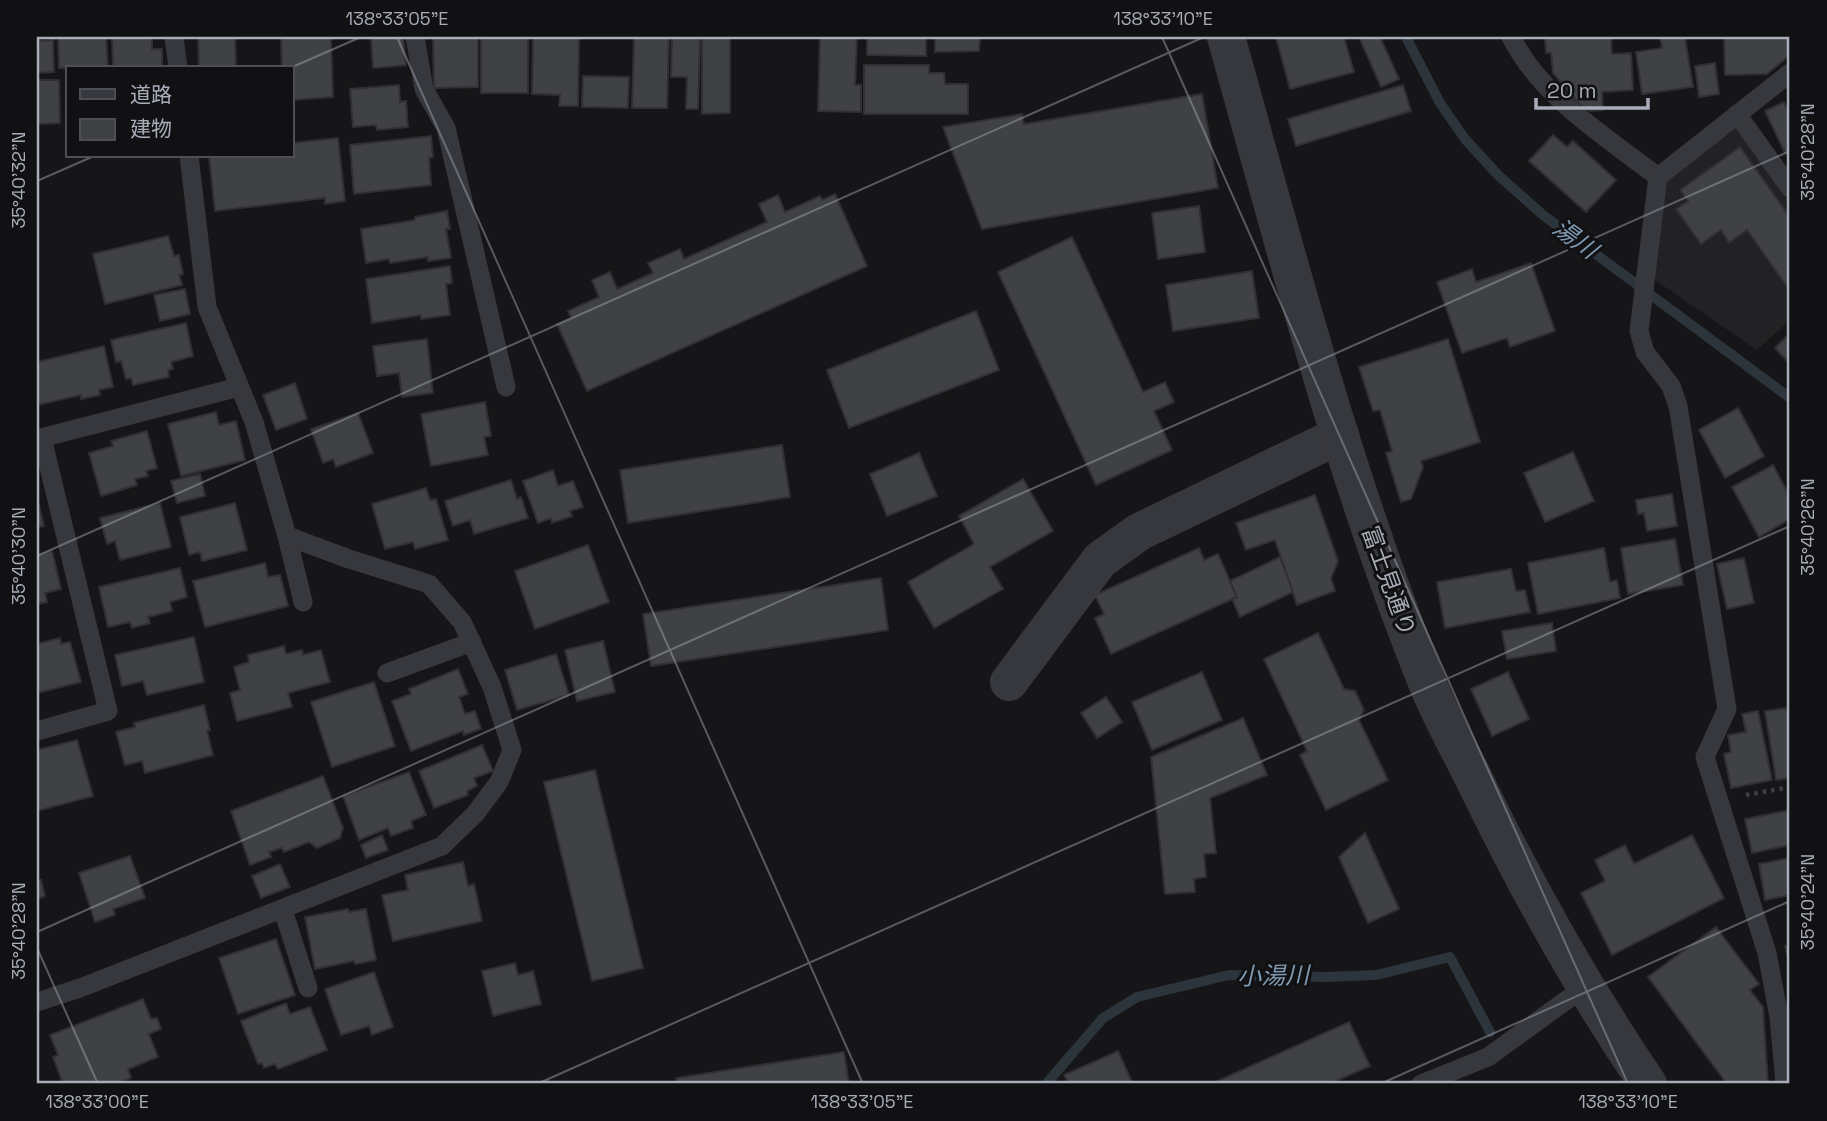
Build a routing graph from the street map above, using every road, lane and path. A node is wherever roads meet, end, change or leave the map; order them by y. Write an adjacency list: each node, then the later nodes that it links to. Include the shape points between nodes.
1 (174, 37): 5 (lane)
2 (415, 37): 12 (lane, via 424,89 446,128)
3 (1226, 37): 13 (street, 富士見通り)
4 (1511, 37): 9 (lane, via 1523,60 1564,105)
5 (178, 66)
6 (1790, 73): 7 (lane)
7 (1737, 114): 9 (lane); 10 (lane)
8 (188, 158): 11 (lane, via 206,307)
9 (1658, 177): 22 (lane, via 1639,331 1645,352 1671,386 1678,406 1727,709 1705,757)
10 (1790, 188)
11 (239, 387): 14 (lane); 15 (lane, via 254,422)
12 (506, 387)
13 (1340, 435): 19 (street, via 1139,531 1100,560); 24 (street, 富士見通り, via 1370,532 1429,688 1509,852)
14 (39, 439): 20 (lane, via 108,711)
15 (287, 536): 16 (lane); 17 (lane, via 429,584 462,622)
16 (303, 602)
17 (471, 642): 18 (lane); 23 (lane, via 492,687 512,750 499,782 442,846)
18 (387, 673)
19 (1009, 682)
20 (37, 730)
21 (1790, 787): 22 (path)
22 (1717, 800): 29 (lane, via 1766,953 1779,1017)
23 (283, 910): 25 (lane); 26 (lane)
24 (1586, 986): 27 (lane, via 1488,1057); 28 (street, 富士見通り)
25 (307, 988)
26 (37, 1002)
27 (1422, 1084)
28 (1648, 1084)
29 (1784, 1084)

